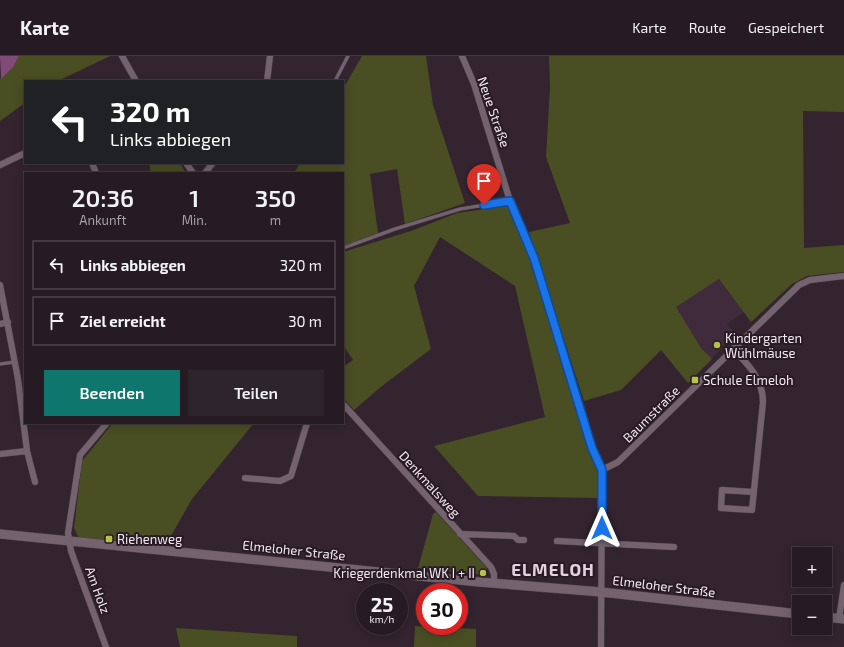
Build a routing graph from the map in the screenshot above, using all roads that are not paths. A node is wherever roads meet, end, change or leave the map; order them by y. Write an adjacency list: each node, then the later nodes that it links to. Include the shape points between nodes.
1 (270, 56): 6 (street)
2 (348, 56): 7 (lane)
3 (462, 56): 12 (street, Neue Straße, via 476,91)
4 (126, 57): 5 (street)
5 (136, 80)
6 (267, 80)
7 (336, 80)
8 (24, 153): 10 (street)
9 (212, 164): 11 (street)
10 (0, 165)
11 (206, 172)
12 (510, 201): 13 (lane, via 460,209); 26 (street, Neue Straße, via 534,258 592,448)
13 (344, 248)
14 (844, 276): 18 (street, Baumstraße, via 810,280 799,285)
15 (0, 285): 16 (street)
16 (8, 322): 17 (street); 19 (street)
17 (0, 324)
18 (732, 349): 26 (street, Baumstraße, via 618,462); 29 (street, via 754,372 763,391)
19 (15, 362): 20 (lane); 24 (street)
20 (0, 364)
21 (344, 405): 31 (street, Denkmalsweg)
22 (106, 424): 33 (street, via 80,455 68,533)
23 (307, 424): 27 (street, via 291,476 280,481)
24 (27, 451): 25 (street); 28 (street)
25 (0, 454)
26 (602, 470): 35 (street, Neue Straße)
27 (244, 478)
28 (35, 482)
29 (754, 492): 29 (street, via 722,490 721,508 752,510)
30 (0, 534): 33 (street, Elmeloher Straße)
31 (460, 534): 32 (street, via 514,536 518,540); 37 (street, Denkmalsweg, via 491,567)
32 (524, 540)
33 (71, 541): 37 (street, Elmeloher Straße); 42 (street, Am Holz)
34 (556, 541): 35 (street)
35 (602, 542): 36 (street); 39 (street, Neue Straße)
36 (674, 547)
37 (494, 582): 39 (street, Elmeloher Straße)
38 (844, 585): 41 (street)
39 (601, 592): 40 (street, Elmeloher Straße); 43 (street, Neue Straße)
40 (792, 613)
41 (841, 619)
42 (106, 647)
43 (601, 647)

